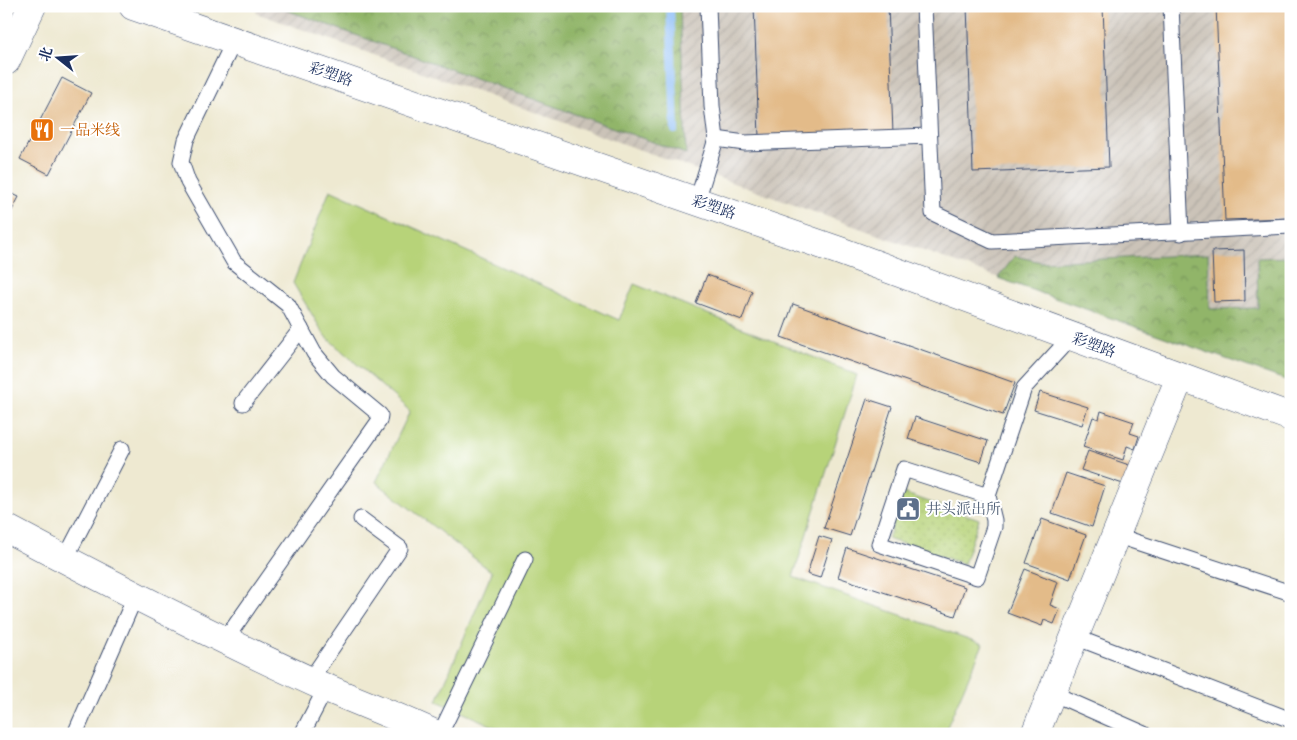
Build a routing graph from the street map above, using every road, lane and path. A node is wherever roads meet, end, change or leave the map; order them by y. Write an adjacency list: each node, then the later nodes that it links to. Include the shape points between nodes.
1 (32, 6): 7 (street)
2 (133, 6): 6 (street, 彩塑路)
3 (708, 6): 9 (lane)
4 (924, 6): 8 (lane)
5 (1171, 6): 12 (lane)
6 (234, 41): 10 (street, 彩塑路); 13 (lane, via 186,140 181,162 188,182 234,262 288,305)
7 (6, 61)
8 (929, 136): 9 (lane, via 744,143); 12 (lane, via 933,213 992,241)
9 (716, 139): 10 (lane)
10 (697, 201): 14 (street, 彩塑路)
11 (1291, 226): 12 (lane)
12 (1181, 233)
13 (301, 329): 16 (lane); 28 (lane, via 314,353 333,376 380,415 379,421)
14 (1071, 337): 15 (street, 彩塑路); 19 (lane, via 1024,388)
15 (1180, 377): 17 (street, 彩塑路); 22 (street)
16 (243, 403)
17 (1291, 417)
18 (122, 449): 23 (lane)
19 (988, 496): 19 (lane, via 904,469 879,544 977,577 994,526)
20 (361, 519): 29 (lane, via 400,548)
21 (6, 528): 23 (street)
22 (1115, 535): 25 (lane); 27 (street)
23 (65, 559): 26 (street)
24 (525, 559): 35 (lane)
25 (1291, 593)
26 (135, 597): 28 (street); 33 (lane)
27 (1075, 637): 30 (street); 31 (lane)
28 (225, 640): 29 (street)
29 (318, 684): 32 (street); 34 (lane)
30 (1052, 694): 36 (street); 37 (lane)
31 (1291, 720)
32 (419, 730)
33 (75, 734)
34 (302, 734)
35 (440, 734)
36 (1035, 734)
37 (1145, 734)

